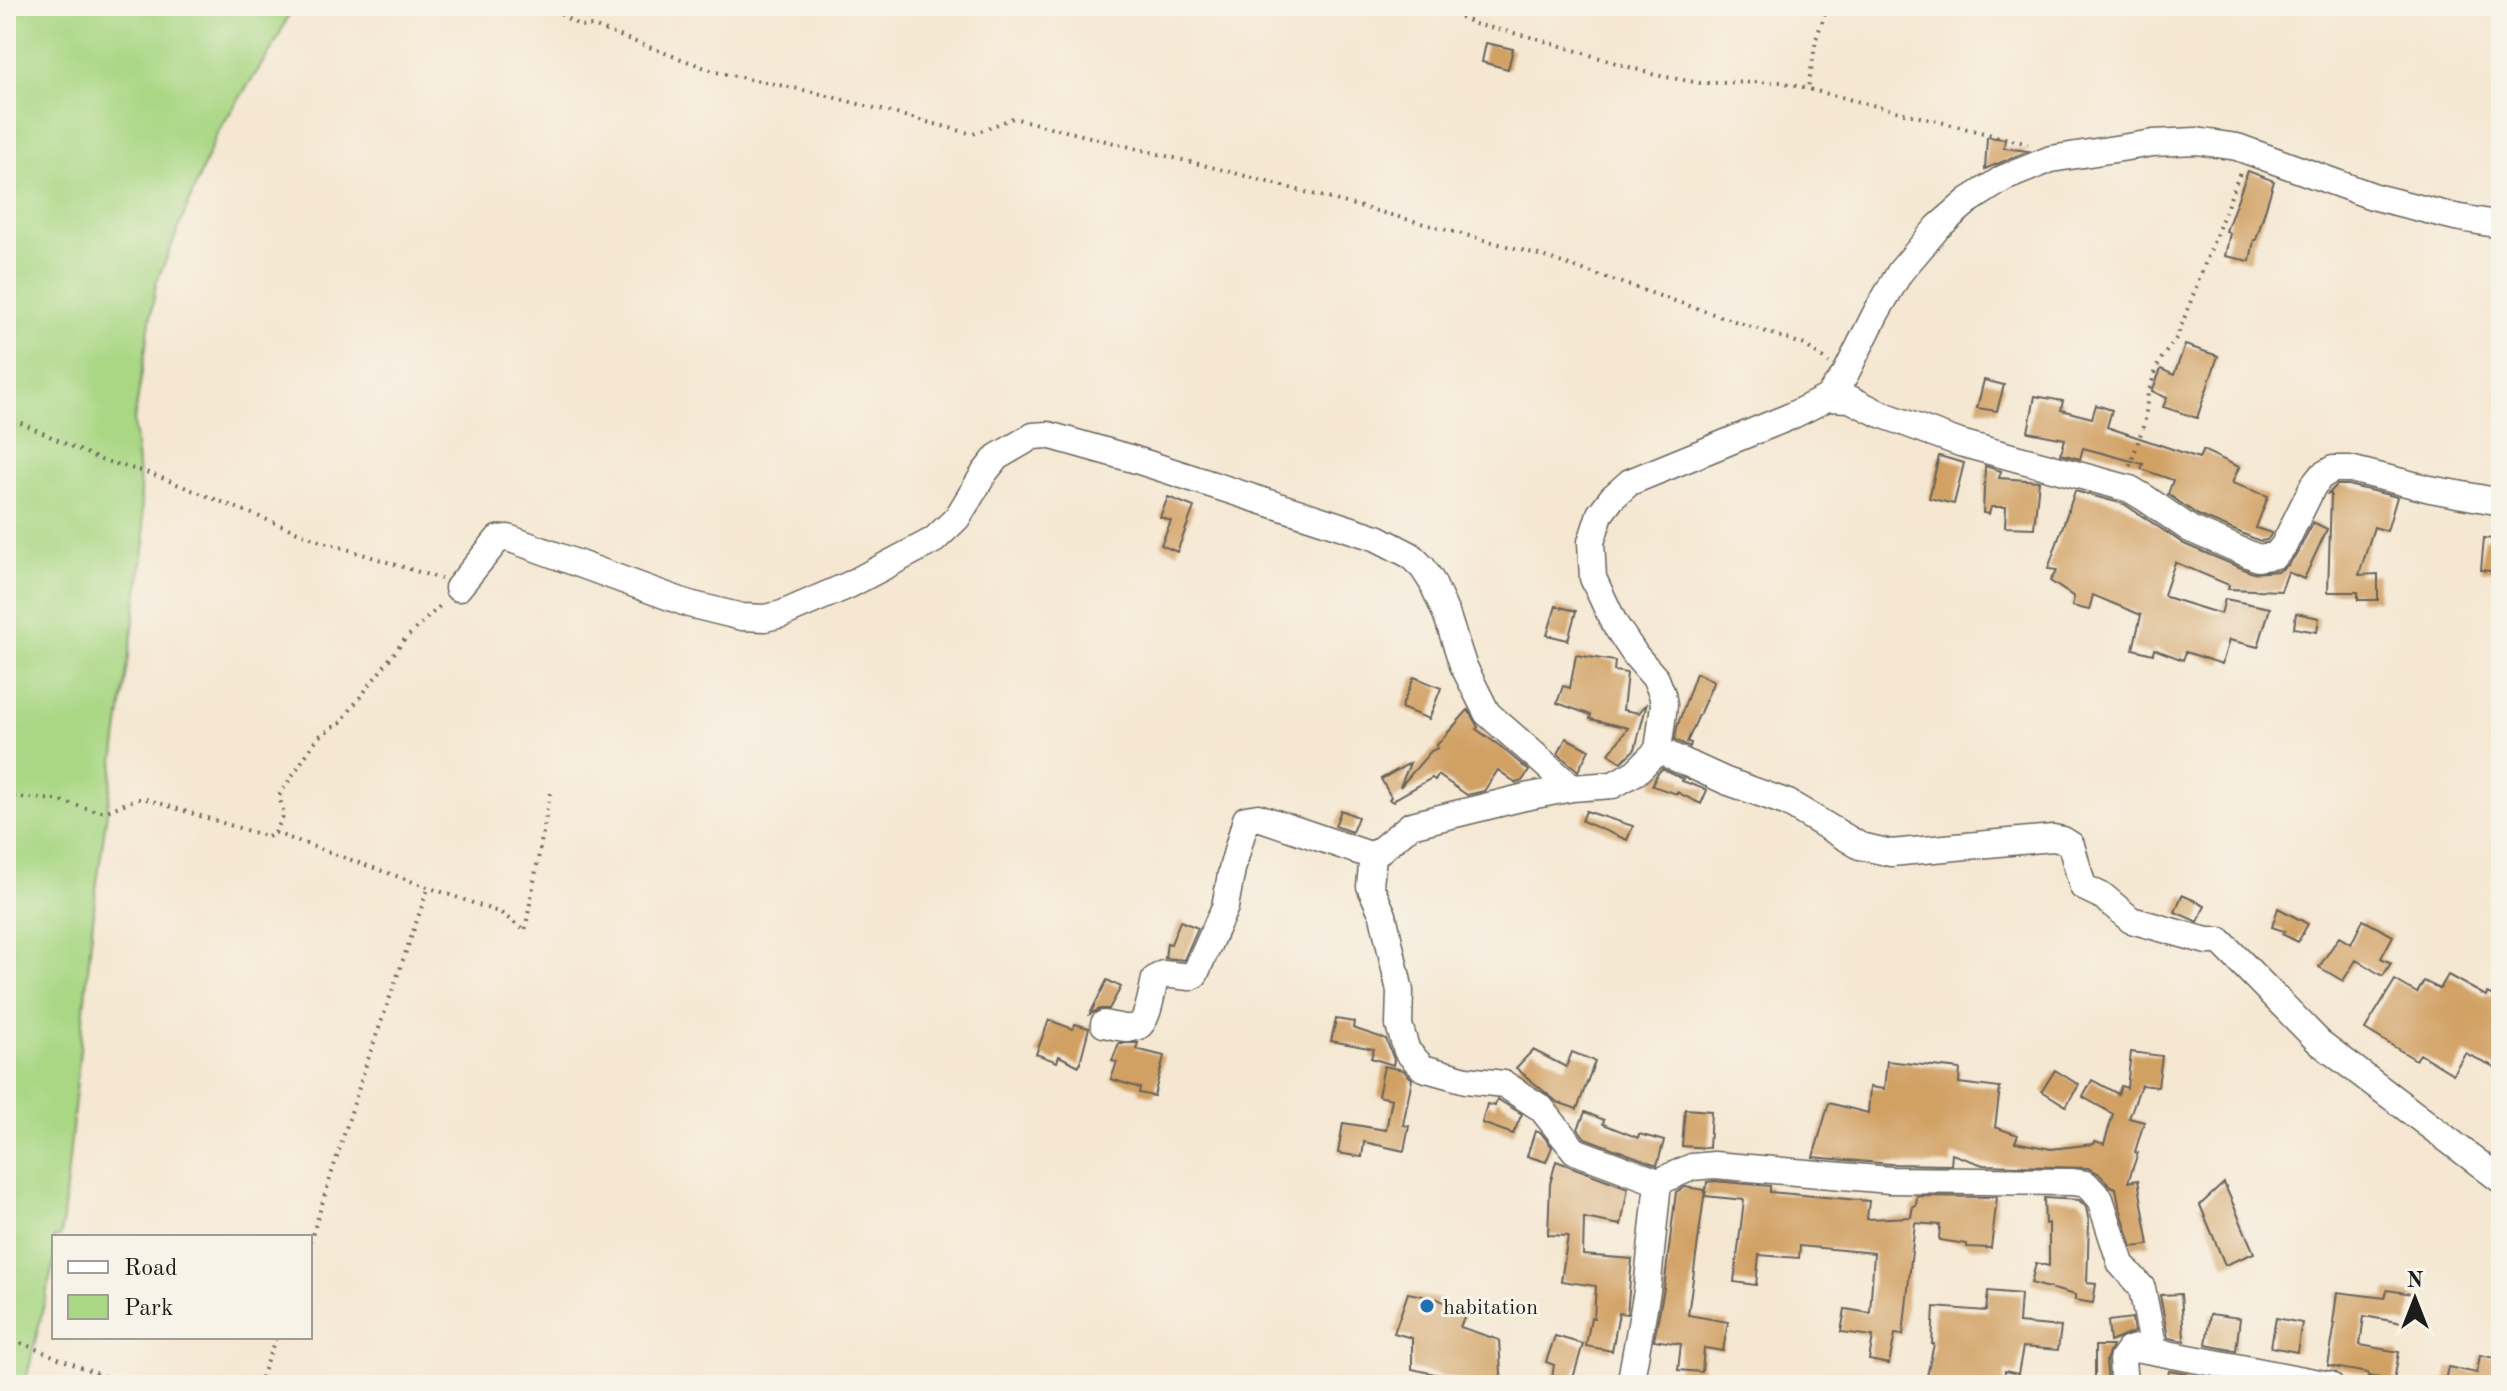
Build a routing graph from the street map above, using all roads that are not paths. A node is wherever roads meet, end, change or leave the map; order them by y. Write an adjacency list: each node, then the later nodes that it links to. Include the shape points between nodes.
1 (2501, 225): 2 (street, via 2375,197 2243,149 2196,141 2051,159 2004,178 1938,227 1900,272 1845,375)
2 (1827, 398): 3 (street, via 1850,399 1960,443 2122,488 2190,529 2258,558 2276,555 2313,486 2333,469); 5 (street, via 1630,482 1600,514 1591,542 1593,578 1614,623 1662,694)
3 (2501, 502)
4 (458, 588): 6 (street, via 498,539 508,538 689,604 753,619 782,614 934,540 957,518 997,457 1033,436 1048,435 1377,538 1410,555 1432,582 1487,713)
5 (1658, 750): 6 (street, via 1613,785); 9 (street, via 1788,803 1876,851 2063,840 2071,845 2083,887 2131,920 2220,941 2319,1042)
6 (1572, 788): 7 (street, via 1411,825)
7 (1373, 856): 8 (street, via 1258,817 1246,819 1225,907 1195,974 1155,979 1138,1027); 10 (street, via 1370,886 1383,915 1407,1051 1423,1068 1504,1084 1541,1108 1575,1151)
8 (1104, 1024)
9 (2501, 1180)
10 (1658, 1182): 11 (street, via 1692,1167 1714,1165 1865,1179 2086,1184 2100,1199 2121,1264 2142,1288); 12 (street)
11 (2154, 1350): 13 (street, via 2136,1348 2124,1354); 14 (street)
12 (1630, 1385)
13 (2124, 1385)
14 (2330, 1385)

